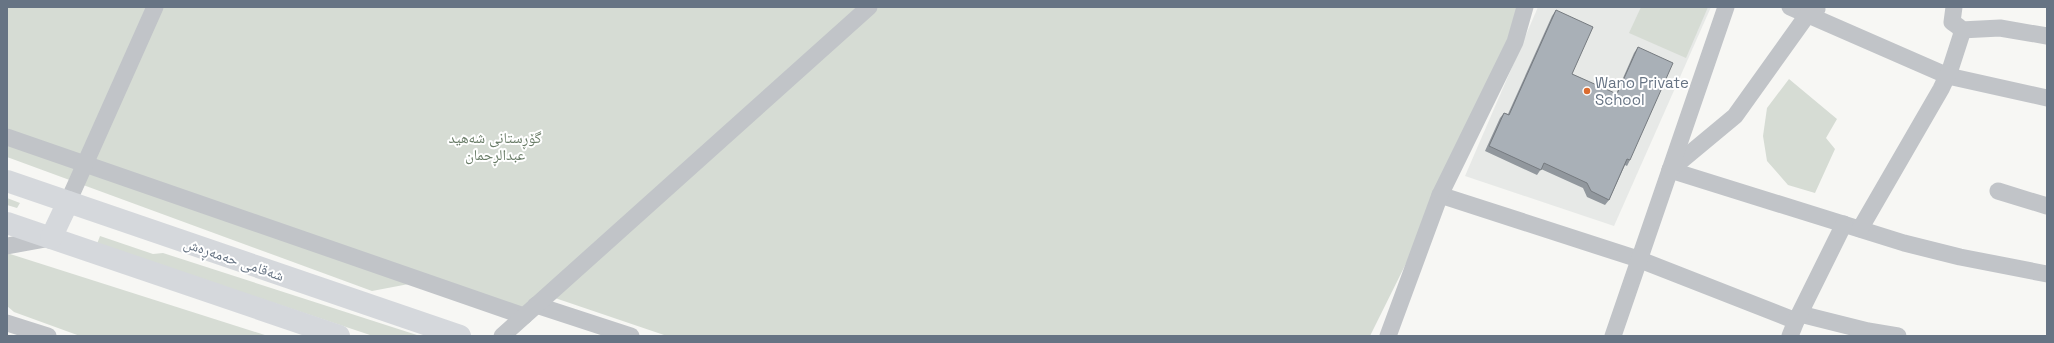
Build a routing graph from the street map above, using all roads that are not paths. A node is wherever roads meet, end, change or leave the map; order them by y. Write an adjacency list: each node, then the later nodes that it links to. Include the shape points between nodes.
1 (155, 7): 13 (street)
2 (868, 7): 27 (street)
3 (1525, 7): 17 (street, via 1515,42)
4 (1726, 7): 14 (street)
5 (1790, 7): 7 (street)
6 (1954, 7): 8 (street, via 1952,22)
7 (1814, 11): 10 (street); 14 (street, via 1735,116)
8 (1961, 30): 9 (street, via 2000,28); 10 (street, via 1962,37)
9 (2047, 36)
10 (1948, 76): 11 (street); 22 (street)
11 (2047, 98)
12 (7, 137): 13 (street)
13 (85, 165): 18 (street); 28 (street)
14 (1670, 170): 21 (street); 25 (street)
15 (7, 181): 18 (highway, شەقامی حەمەڕەش)
16 (1998, 191): 19 (street)
17 (1440, 195): 25 (street); 36 (street)
18 (68, 202): 23 (highway); 33 (highway, شەقامی حەمەڕەش)
19 (2047, 206)
20 (7, 223): 23 (highway)
21 (1844, 224): 22 (street); 30 (street)
22 (1860, 229): 26 (street, via 1953,255)
23 (51, 238): 24 (street); 32 (highway)
24 (7, 246)
25 (1638, 259): 30 (street); 37 (street)
26 (2047, 274)
27 (536, 305): 28 (street); 35 (street)
28 (524, 316): 34 (street)
29 (7, 323): 31 (street)
30 (1795, 324): 38 (street)
31 (48, 336)
32 (339, 336)
33 (460, 336)
34 (502, 336)
35 (631, 336)
36 (1388, 336)
37 (1613, 336)
38 (1898, 336)

